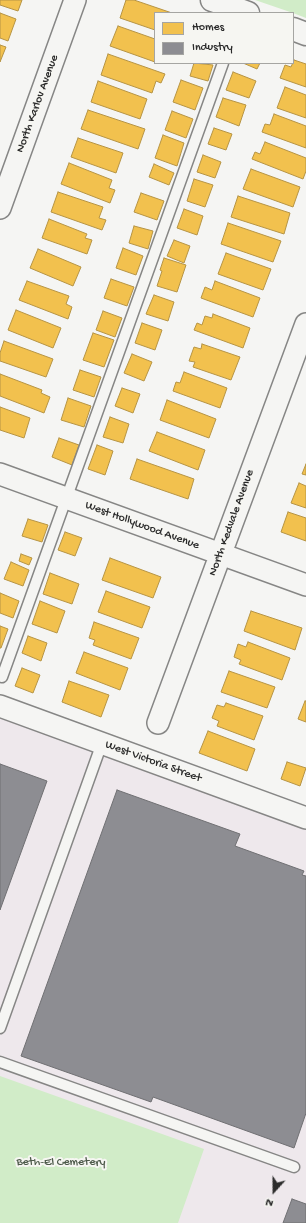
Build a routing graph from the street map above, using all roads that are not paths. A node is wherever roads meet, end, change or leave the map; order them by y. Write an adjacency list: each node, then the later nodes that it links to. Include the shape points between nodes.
1 (75, 0): 7 (street, North Karlov Avenue)
2 (212, 0): 3 (street)
3 (244, 12)
4 (294, 29): 5 (street)
5 (306, 34)
6 (224, 64): 10 (lane)
7 (0, 208)
8 (306, 324): 11 (street, North Kedvale Avenue)
9 (0, 474): 10 (street, West Hollywood Avenue)
10 (66, 498): 11 (street, West Hollywood Avenue); 13 (lane)
11 (220, 554): 12 (street, West Hollywood Avenue); 15 (street, North Kedvale Avenue)
12 (306, 585)
13 (2, 677)
14 (0, 706): 16 (street, West Victoria Street)
15 (158, 723)
16 (102, 744): 17 (street, West Victoria Street); 18 (lane)
17 (306, 818)
18 (0, 1028)
19 (0, 1062): 20 (lane)
20 (294, 1167)

